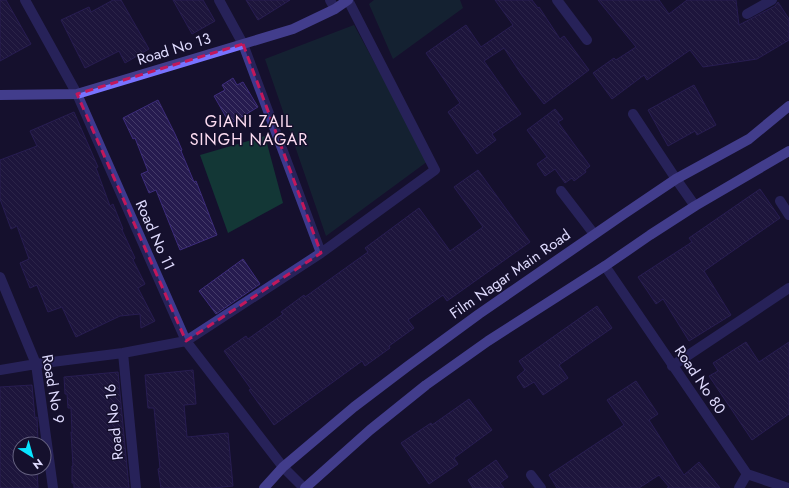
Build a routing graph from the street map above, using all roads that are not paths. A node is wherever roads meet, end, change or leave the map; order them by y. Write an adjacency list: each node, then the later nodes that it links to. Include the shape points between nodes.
1 (25, 0): 11 (street, Road No 11)
2 (219, 0): 9 (street)
3 (348, 0): 6 (main road, Road No 13); 21 (street, via 435,170)
4 (557, 0): 8 (street)
5 (772, 0): 7 (street)
6 (333, 4): 9 (main road, Road No 13, via 292,29)
7 (747, 14)
8 (587, 40)
9 (243, 44): 11 (main road, Road No 13); 21 (street)
10 (1, 93): 11 (main road, Road No 13)
11 (77, 94): 25 (street, Road No 11)
12 (789, 106): 15 (main road, Film Nagar Main Road, via 749,139)
13 (633, 114): 15 (street)
14 (789, 151): 18 (main road)
15 (676, 180): 18 (street); 20 (main road, Film Nagar Main Road)
16 (561, 191): 20 (street)
17 (780, 202): 19 (street)
18 (695, 206): 22 (main road)
19 (789, 215)
20 (594, 234): 30 (main road, Film Nagar Main Road, via 408,366 354,407)
21 (321, 253): 25 (street)
22 (605, 266): 28 (street, Road No 80); 36 (main road, via 488,341 426,385)
23 (0, 277): 27 (street, Road No 9)
24 (789, 288): 28 (street)
25 (186, 341): 26 (street); 30 (street, Road No 11)
26 (123, 353): 27 (street); 34 (street, Road No 16)
27 (36, 364): 29 (street); 33 (street, Road No 9)
28 (672, 366): 31 (street, Road No 80)
29 (0, 370)
30 (284, 467): 35 (main road, Film Nagar Main Road); 36 (street, Road No 11)
31 (747, 474): 38 (street); 39 (street)
32 (531, 475): 37 (street)
33 (53, 488)
34 (136, 488)
35 (264, 488)
36 (304, 488)
37 (541, 488)
38 (739, 488)
39 (788, 488)

